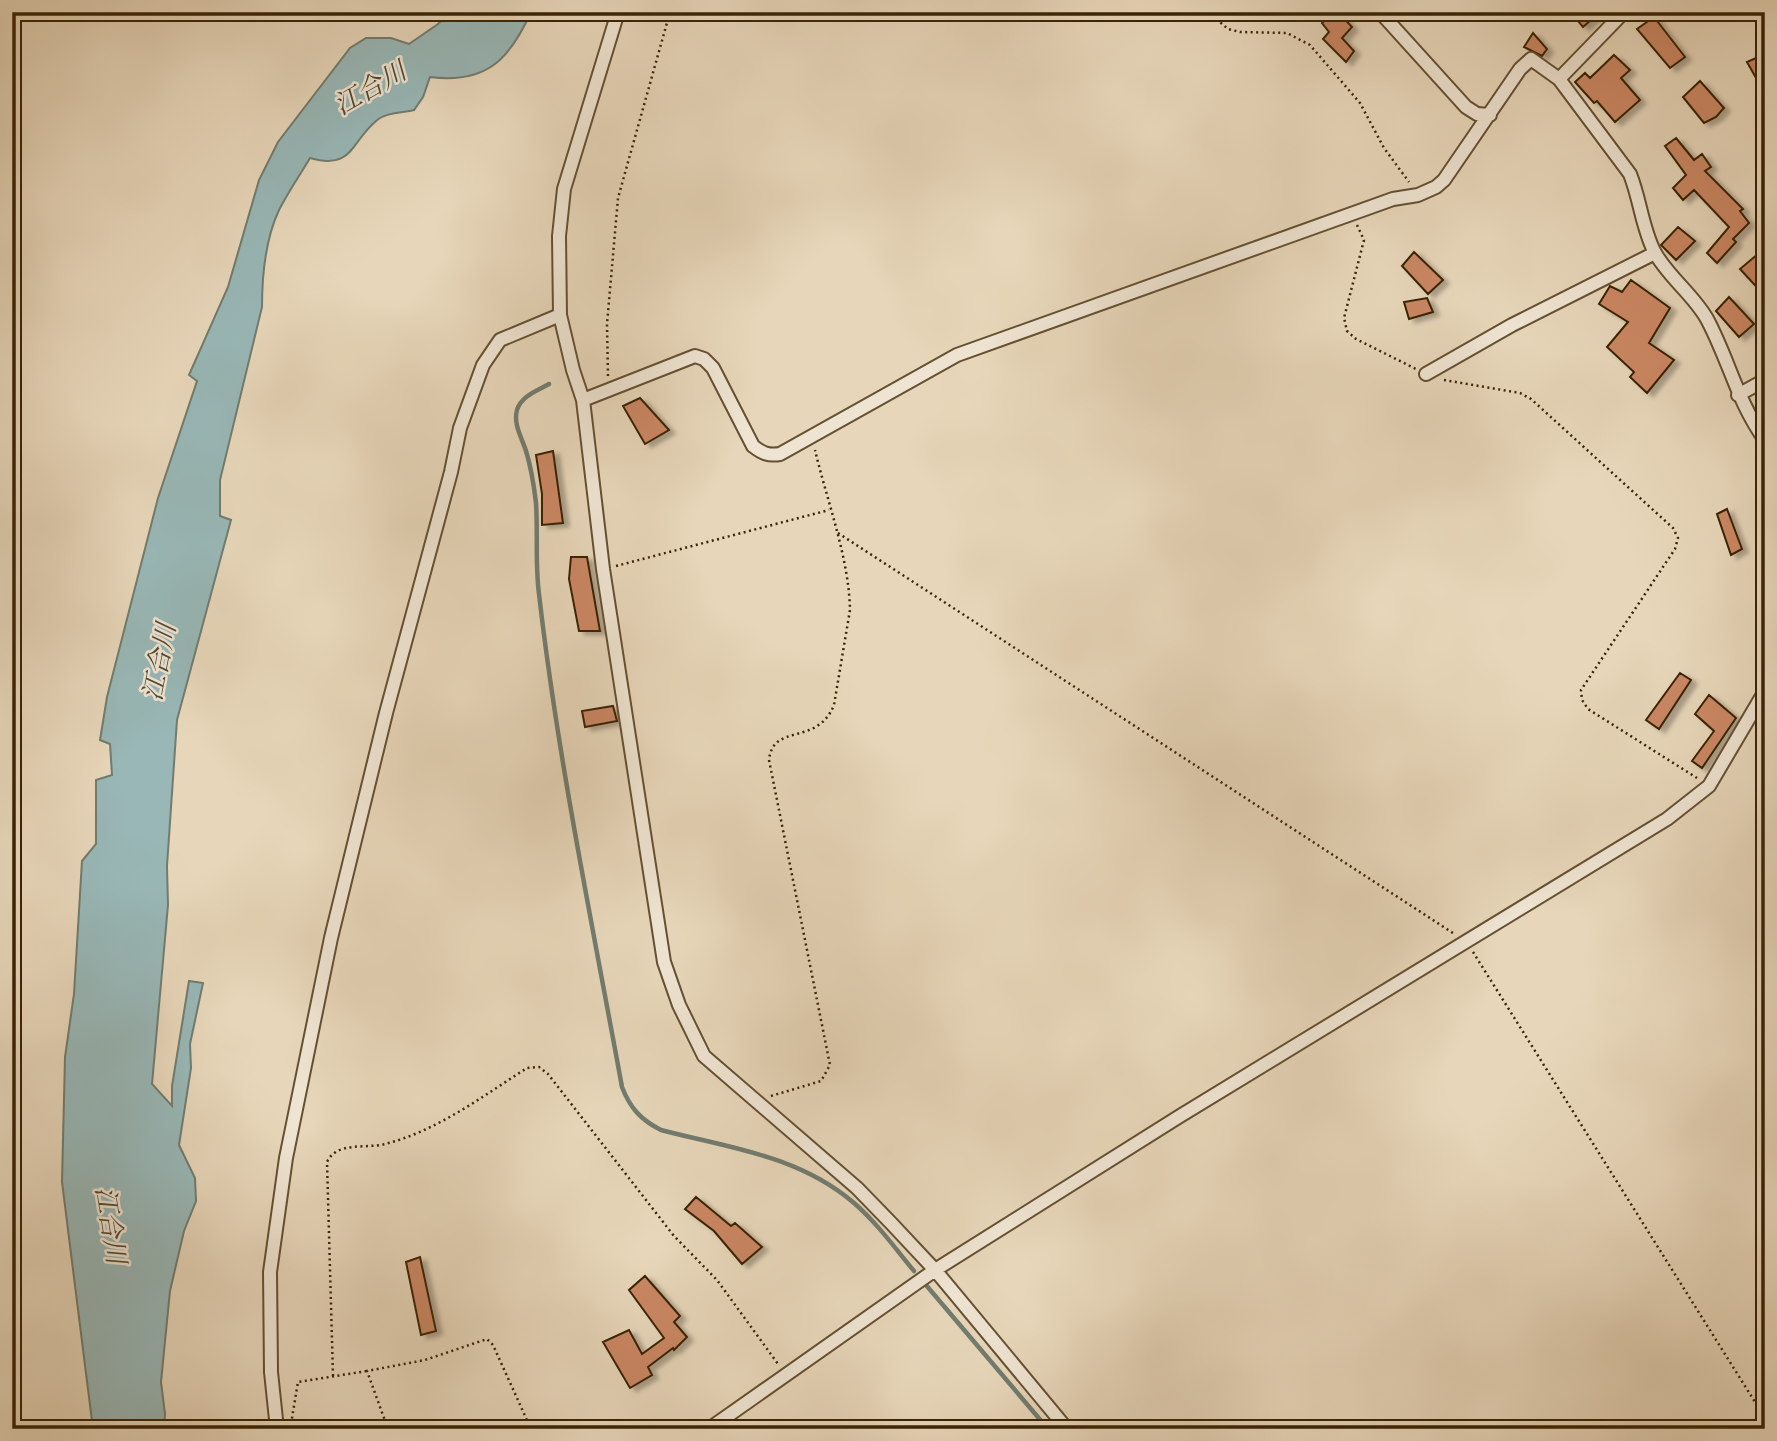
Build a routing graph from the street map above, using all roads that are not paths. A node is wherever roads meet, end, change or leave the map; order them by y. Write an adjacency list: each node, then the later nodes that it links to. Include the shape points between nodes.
1 (618, 12): 7 (street, via 564,189 559,236)
2 (1380, 12): 5 (street, via 1466,107)
3 (1624, 12): 4 (street)
4 (1559, 79): 5 (street, via 1531,59); 6 (street, via 1630,174)
5 (1490, 115): 11 (street, via 1436,187 957,355 780,454 761,453 753,446 713,368 695,356)
6 (1655, 253): 8 (street); 10 (street, via 1706,317)
7 (560, 315): 11 (street); 16 (street, via 500,340 483,365 460,428 387,713 331,938 286,1158 270,1272)
8 (1426, 374)
9 (1765, 380): 10 (street)
10 (1738, 395): 12 (street)
11 (583, 400): 14 (street, via 603,569 664,962 678,1005 704,1056 857,1188)
12 (1765, 440)
13 (1765, 691): 14 (street, via 1709,786 1667,819)
14 (935, 1270): 15 (street); 17 (street)
15 (718, 1426)
16 (276, 1429)
17 (1067, 1429)

